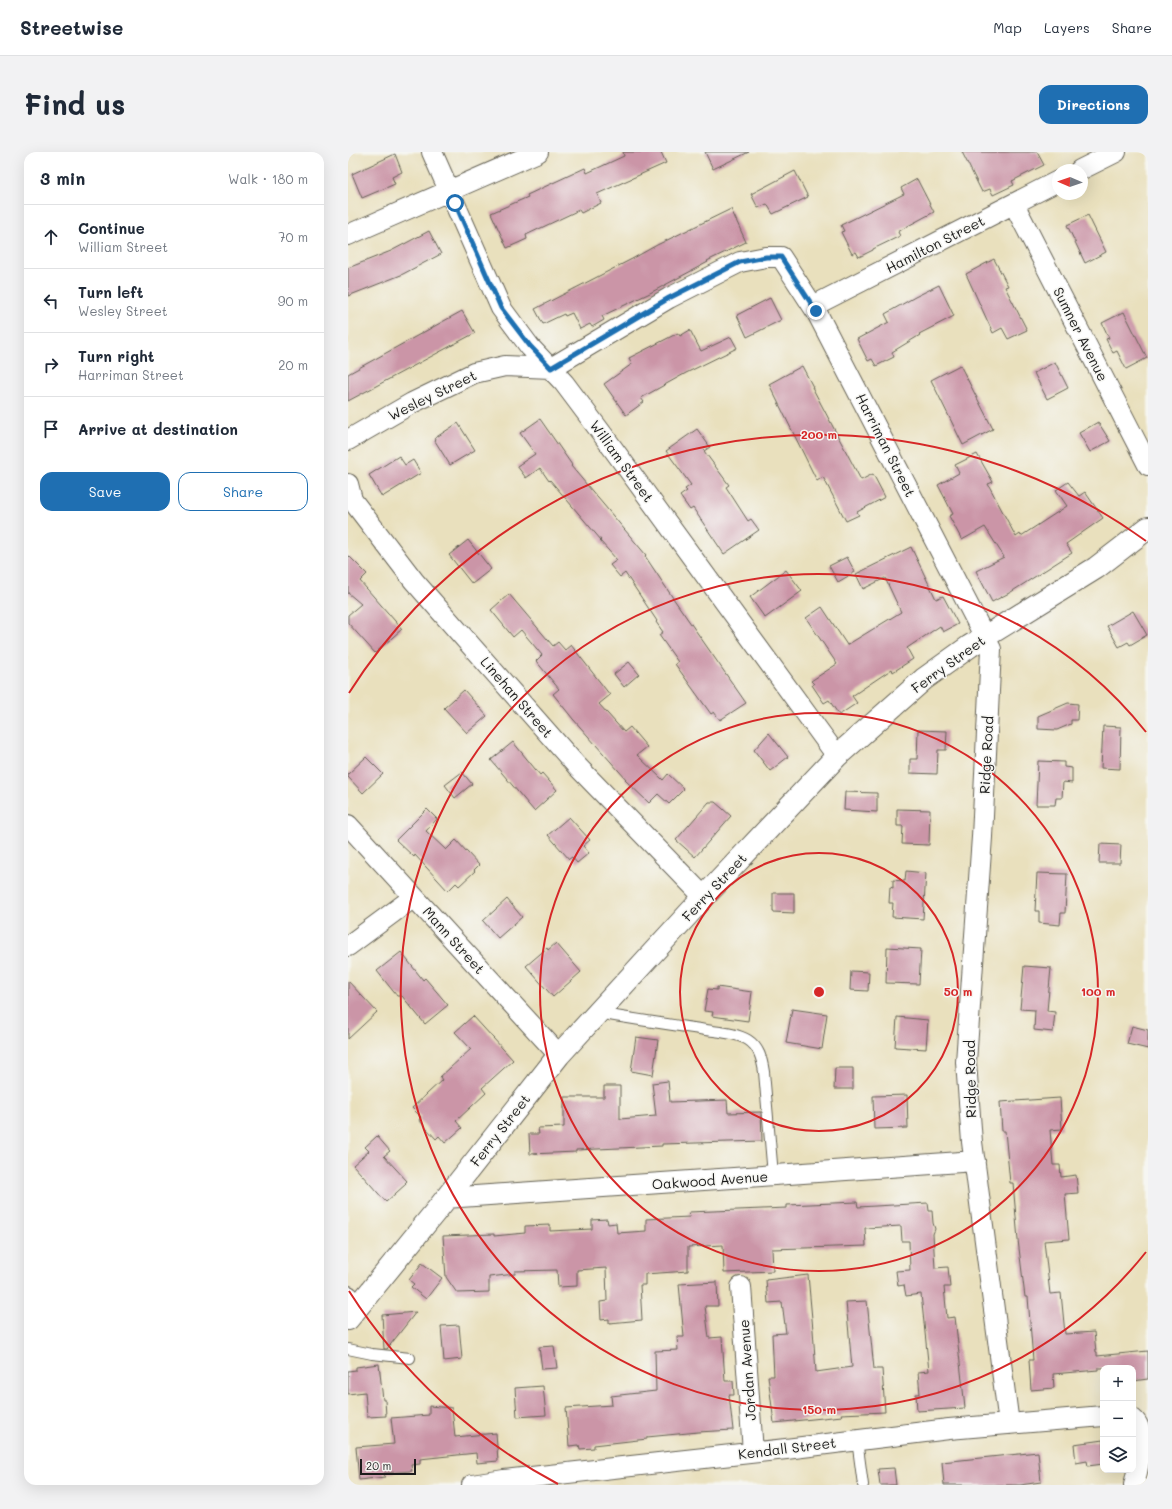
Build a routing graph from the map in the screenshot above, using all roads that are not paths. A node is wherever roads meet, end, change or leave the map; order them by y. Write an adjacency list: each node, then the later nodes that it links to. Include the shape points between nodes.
1 (432, 152): 6 (street, William Street)
2 (538, 152): 6 (street)
3 (1116, 152): 4 (street)
4 (1088, 166)
5 (1052, 184): 7 (street, Hamilton Street)
6 (450, 191): 8 (street); 10 (street, William Street, via 501,308 530,346)
7 (1014, 204): 9 (street, Hamilton Street); 12 (street, Sumner Avenue)
8 (348, 235)
9 (813, 306): 10 (street, Harriman Street, via 781,257 740,262 669,298); 15 (street, Harriman Street)
10 (551, 368): 11 (street, Wesley Street, via 505,366 474,373 412,403); 16 (street, William Street, via 603,435)
11 (348, 440)
12 (1148, 465)
13 (348, 484): 19 (street, Linehan Street, via 352,500 414,581 576,765)
14 (1148, 528): 15 (street, Ferry Street, via 1096,568)
15 (985, 637): 16 (street, Ferry Street, via 924,679); 23 (street, Ridge Road, via 991,649 982,837 966,1062)
16 (837, 756): 19 (street, Ferry Street)
17 (348, 825): 18 (street, Mann Street)
18 (414, 897): 20 (street); 22 (street, Mann Street)
19 (704, 897): 21 (street, Ferry Street)
20 (348, 946)
21 (597, 1013): 22 (street, Ferry Street); 24 (lane, via 740,1036 748,1040 757,1049 764,1072)
22 (559, 1056): 25 (street, Ferry Street)
23 (975, 1161): 24 (street, Oakwood Avenue); 34 (street, Ridge Road)
24 (773, 1175): 25 (street, Oakwood Avenue)
25 (446, 1198): 27 (street, Ferry Street)
26 (741, 1287): 36 (street, Jordan Avenue)
27 (351, 1307)
28 (348, 1349): 29 (lane)
29 (410, 1358)
30 (1100, 1416): 34 (street, Kendall Street)
31 (1148, 1416): 32 (street)
32 (1136, 1418)
33 (1136, 1421): 39 (street, via 1141,1428 1143,1439)
34 (1009, 1424): 35 (street, Kendall Street)
35 (857, 1440): 36 (street, Kendall Street); 38 (lane)
36 (753, 1452): 37 (street, Kendall Street)
37 (472, 1485)
38 (863, 1485)
39 (1134, 1485)

